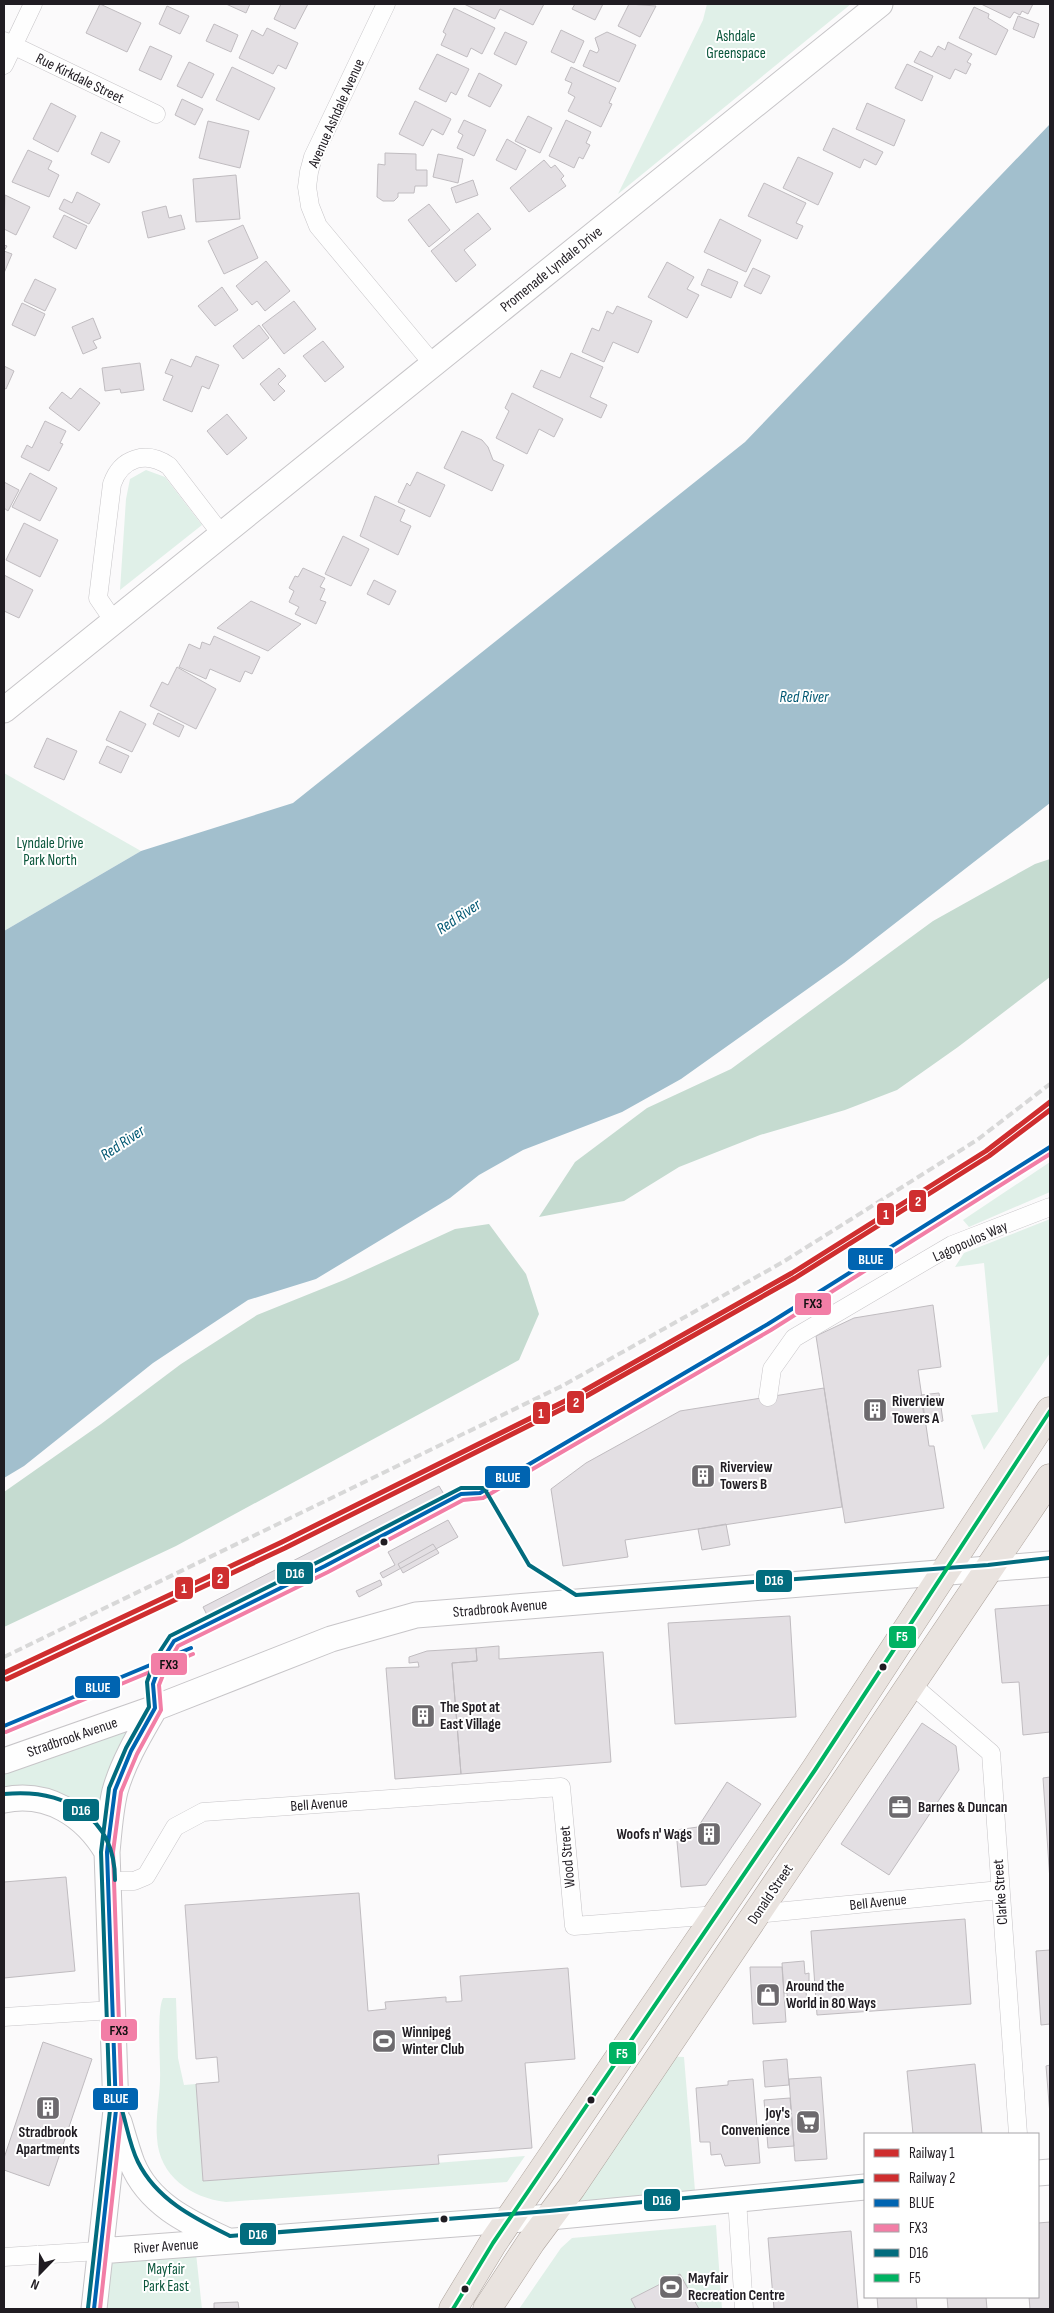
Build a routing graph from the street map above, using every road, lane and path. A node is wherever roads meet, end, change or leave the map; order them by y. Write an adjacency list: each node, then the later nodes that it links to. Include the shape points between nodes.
1 (33, 4): 4 (street)
2 (386, 4): 7 (street, Avenue Ashdale Avenue, via 313,157 307,187 318,226)
3 (880, 4): 7 (main road, Promenade Lyndale Drive)
4 (8, 43): 5 (street); 6 (street, Rue Kirkdale Street)
5 (4, 65)
6 (156, 114)
7 (433, 364): 8 (main road, Promenade Lyndale Drive)
8 (222, 535): 9 (main road, Promenade Lyndale Drive); 9 (street, via 162,461 146,457 129,461 120,468 112,484 98,598)
9 (115, 623): 10 (main road, Promenade Lyndale Drive)
10 (5, 707)
11 (1050, 1207): 12 (street, Lagopoulos Way, via 952,1245 794,1338 772,1369)
12 (768, 1397)
13 (1050, 1412): 17 (main road)
14 (1050, 1478): 16 (main road, Donald Street)
15 (1050, 1564): 16 (main road, Stradbrook Avenue)
16 (990, 1571): 17 (main road, Stradbrook Avenue); 18 (main road, Donald Street)
17 (946, 1572): 19 (main road, Stradbrook Avenue, via 416,1615 331,1639); 27 (main road)
18 (912, 1685): 25 (street, Clarke Street, via 991,1754); 26 (main road, Donald Street)
19 (155, 1708): 20 (main road, Stradbrook Avenue); 23 (main road, via 116,1790)
20 (4, 1761)
21 (561, 1787): 24 (street, Bell Avenue, via 204,1812 175,1827 146,1876 134,1881); 27 (street, Wood Street, via 574,1926)
22 (4, 1800): 23 (main road, via 30,1798 60,1806 90,1828)
23 (107, 1852): 24 (main road)
24 (109, 1881): 28 (main road)
25 (1000, 1890): 26 (street, Bell Avenue); 31 (street, Clarke Street)
26 (756, 1914): 34 (main road, Donald Street)
27 (717, 1915): 35 (main road)
28 (113, 2010): 29 (street); 30 (main road)
29 (4, 2018)
30 (116, 2110): 36 (main road, via 132,2164 157,2200 184,2221); 37 (main road)
31 (1018, 2133)
32 (864, 2187): 33 (main road, River Avenue)
33 (737, 2199): 34 (main road, River Avenue); 42 (street)
34 (550, 2217): 35 (main road, River Avenue); 41 (main road, Donald Street)
35 (509, 2221): 36 (main road, River Avenue); 40 (main road)
36 (229, 2242): 37 (main road, River Avenue)
37 (99, 2251): 38 (street, River Avenue); 39 (main road)
38 (4, 2257)
39 (94, 2309)
40 (453, 2309)
41 (487, 2309)
42 (744, 2309)

